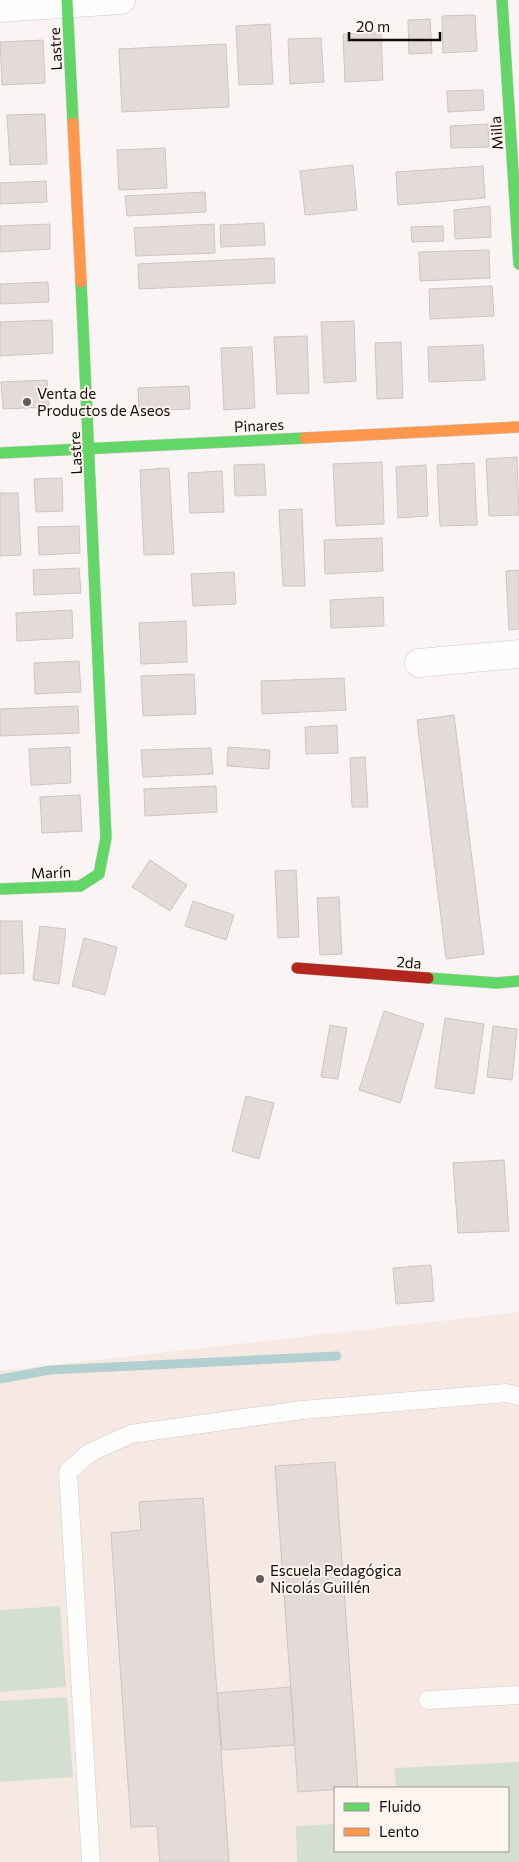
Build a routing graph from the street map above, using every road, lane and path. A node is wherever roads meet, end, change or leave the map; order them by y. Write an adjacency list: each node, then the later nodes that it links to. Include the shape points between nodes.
1 (122, 0): 3 (street)
2 (502, 0): 5 (street, Milla)
3 (67, 2): 4 (street); 7 (street, Lastre)
4 (0, 8)
5 (519, 264)
6 (519, 426): 7 (street, Pinares)
7 (90, 449): 8 (street, Pinares); 11 (street, Lastre, via 106,838)
8 (0, 453)
9 (519, 654): 10 (street)
10 (419, 663)
11 (99, 874): 12 (street, Marín, via 80,886)
12 (0, 889)
13 (297, 968): 14 (street, 2da, via 497,983)
14 (519, 981)
15 (519, 1396): 18 (lane, via 506,1394 302,1410 131,1434 88,1453 68,1472)
16 (519, 1695): 17 (lane)
17 (428, 1700)
18 (91, 1862)

